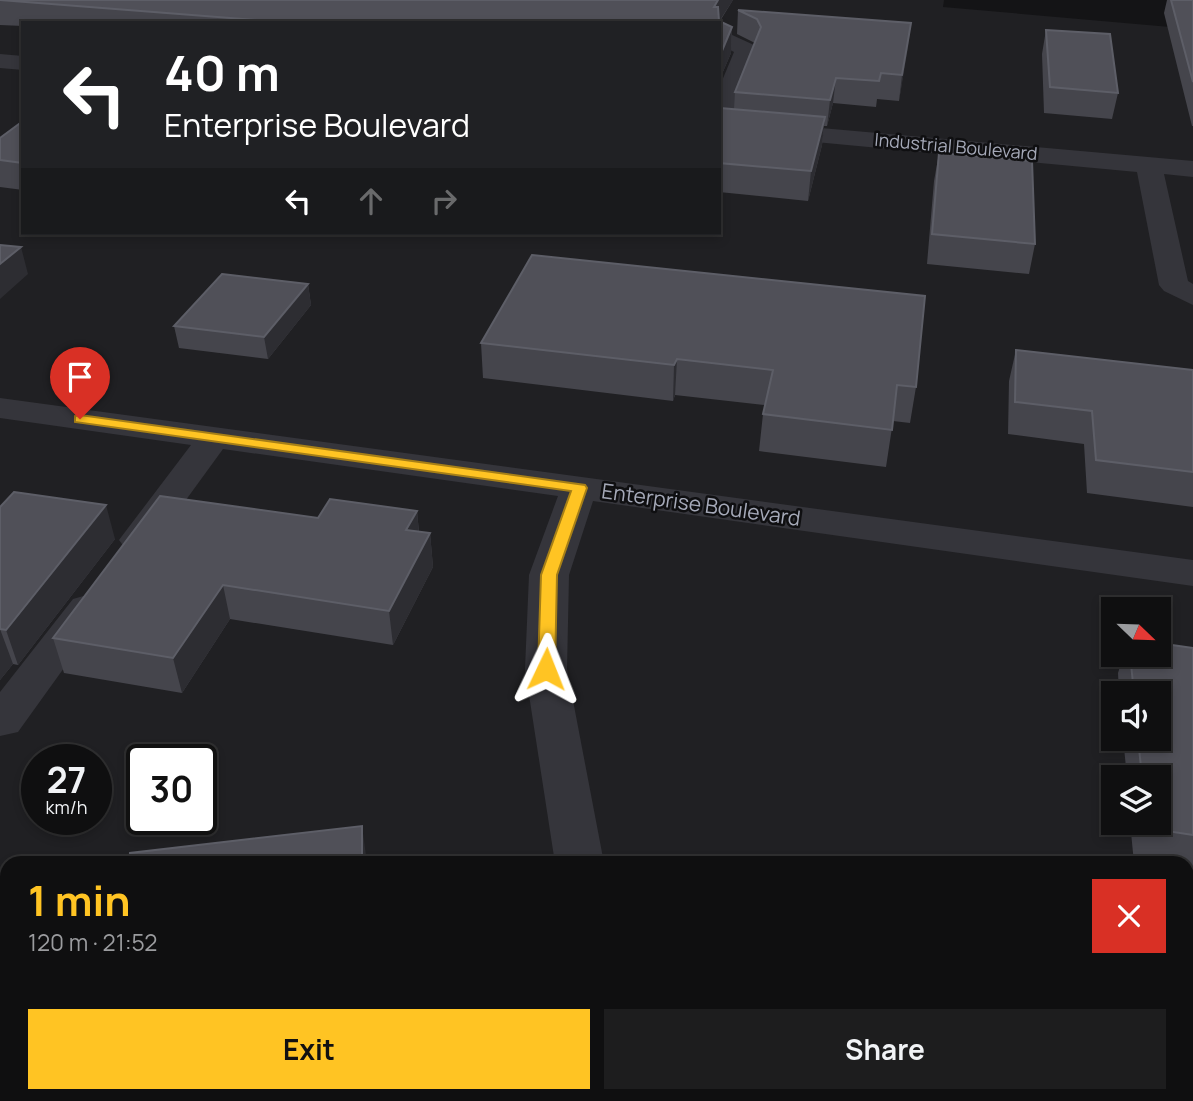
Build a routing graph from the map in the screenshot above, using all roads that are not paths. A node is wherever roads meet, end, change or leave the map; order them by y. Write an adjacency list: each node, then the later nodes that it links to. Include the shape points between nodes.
1 (721, 36): 4 (street, via 746,50)
2 (0, 61): 3 (street)
3 (21, 63)
4 (721, 113)
5 (721, 126): 6 (street, Industrial Boulevard)
6 (1149, 165): 7 (street, Industrial Boulevard); 8 (street, via 1174,285)
7 (1193, 169)
8 (1193, 296)
9 (0, 408): 10 (street, Enterprise Boulevard)
10 (214, 438): 11 (street, Enterprise Boulevard); 13 (street)
11 (579, 488): 12 (street, Enterprise Boulevard); 14 (street, via 549,575 546,669)
12 (1193, 573)
13 (2, 721)
14 (579, 856)

